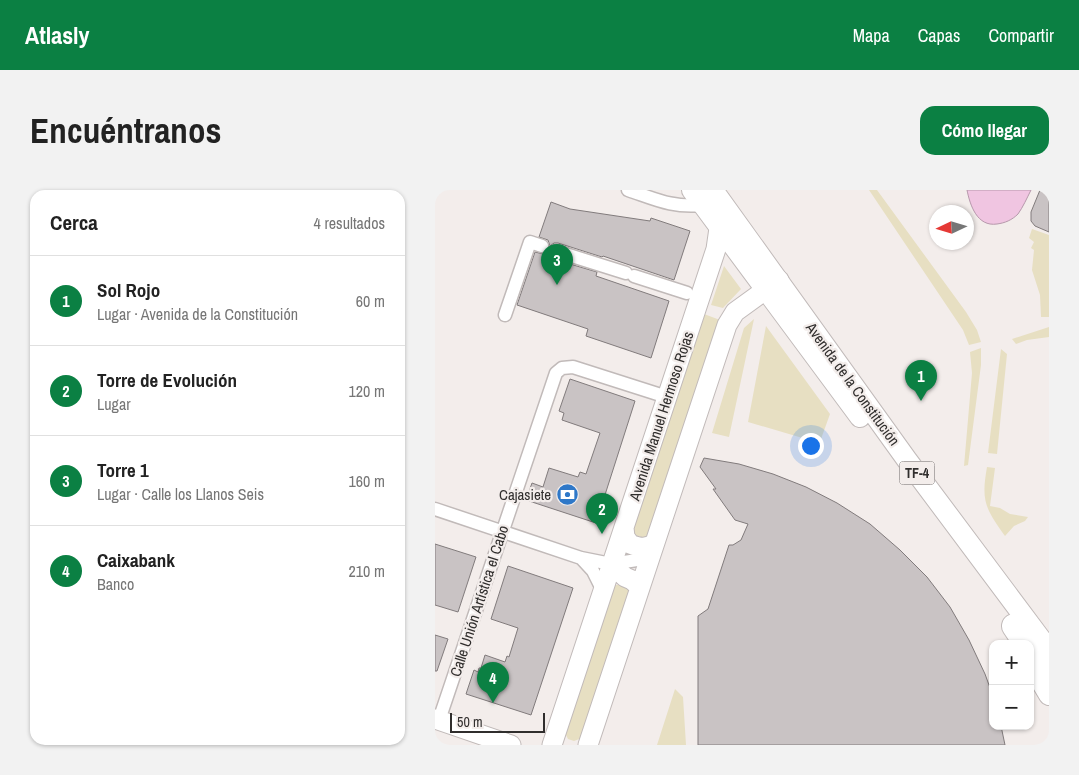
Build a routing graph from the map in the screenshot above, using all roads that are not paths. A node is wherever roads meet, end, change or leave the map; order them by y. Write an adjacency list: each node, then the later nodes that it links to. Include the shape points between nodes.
1 (628, 190): 2 (street, via 674,205 689,206)
2 (702, 195): 3 (main road, Avenida de la Constitución / TF-4); 6 (main road, Avenida de la Constitución / TF-4)
3 (719, 228): 6 (main road, Avenida de la Constitución / TF-4); 9 (street, Avenida Manuel Hermoso Rojas, via 716,249)
4 (542, 246): 8 (street, via 529,242)
5 (555, 251): 7 (street)
6 (772, 285): 13 (street, via 735,312 727,325); 18 (main road, Avenida de la Constitución / TF-4, via 897,467); 19 (main road, Avenida de la Constitución / TF-4)
7 (687, 293)
8 (505, 315)
9 (667, 397): 11 (street, Avenida Manuel Hermoso Rojas); 12 (street, Calle Unión Artística el Cabo, via 573,367 559,370)
10 (435, 509): 12 (street)
11 (624, 528): 13 (street, via 630,544); 15 (street, Avenida Manuel Hermoso Rojas)
12 (502, 531): 14 (street); 24 (street, Calle Unión Artística el Cabo)
13 (652, 550): 15 (street); 16 (street)
14 (581, 558): 15 (street); 17 (street, via 593,571)
15 (611, 564): 16 (street); 17 (street, Avenida Manuel Hermoso Rojas)
16 (640, 587): 27 (street)
17 (603, 591): 26 (street, Avenida Manuel Hermoso Rojas)
18 (1021, 638)
19 (1049, 650)
20 (1034, 654): 22 (highway)
21 (1034, 670): 23 (main road)
22 (1049, 675)
23 (1049, 695)
24 (437, 720): 25 (street)
25 (511, 745)
26 (552, 745)
27 (588, 745)

